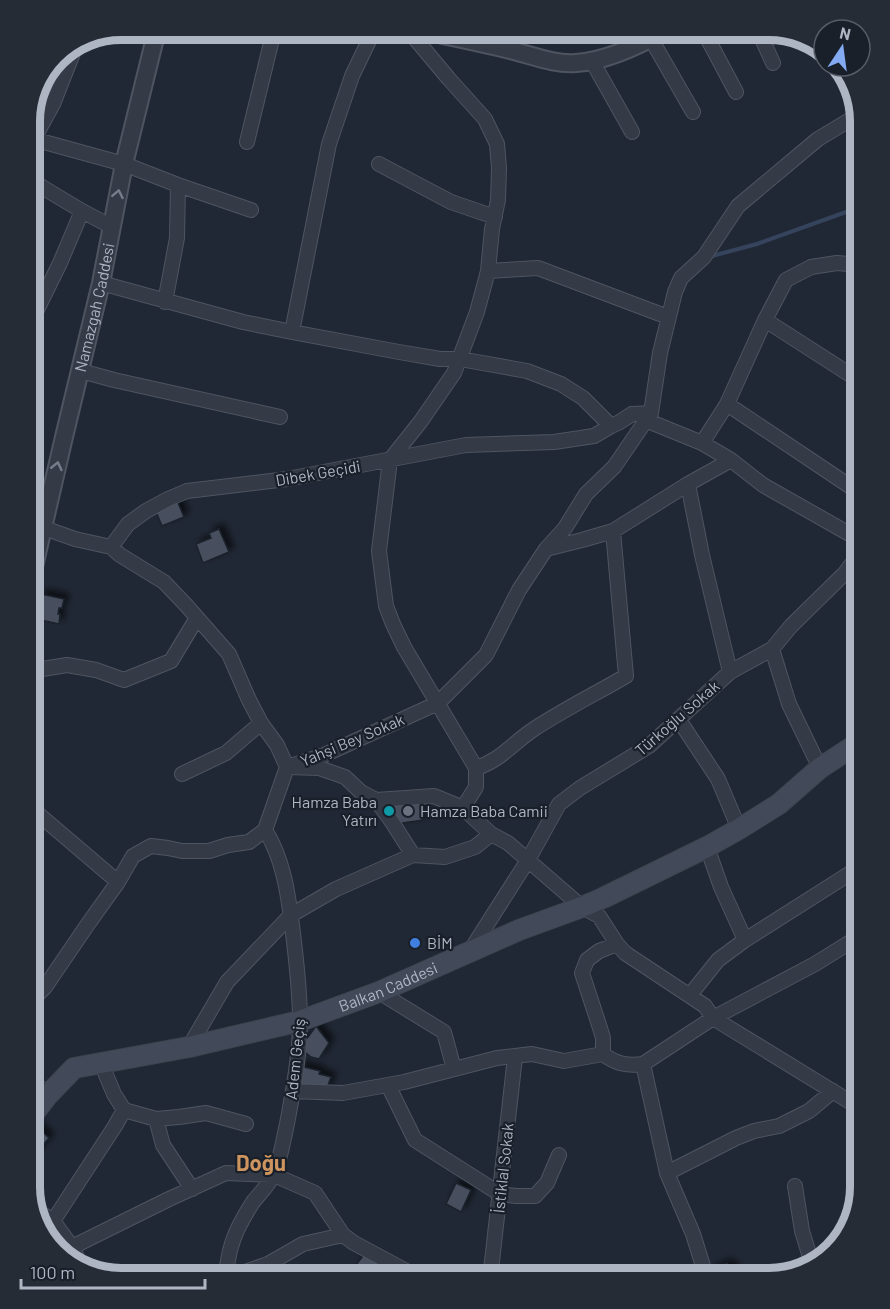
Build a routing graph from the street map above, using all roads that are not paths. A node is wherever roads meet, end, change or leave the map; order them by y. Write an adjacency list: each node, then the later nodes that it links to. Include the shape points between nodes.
1 (154, 40): 24 (street, Namazgah Caddesi)
2 (272, 40): 22 (street)
3 (369, 40): 39 (street, via 352,76 329,144)
4 (417, 40): 30 (street, via 485,119 497,144 499,183)
5 (471, 41): 11 (street)
6 (492, 41): 11 (street)
7 (646, 41): 13 (street)
8 (652, 41): 18 (street)
9 (709, 41): 15 (street)
10 (763, 41): 14 (street)
11 (488, 44): 13 (street, via 560,62)
12 (71, 58): 17 (street)
13 (592, 61): 21 (street)
14 (773, 63)
15 (736, 92)
16 (44, 101): 17 (street)
17 (53, 104): 20 (street)
18 (693, 112)
19 (850, 120): 37 (street, via 818,139 738,206 704,257 681,278)
20 (41, 128)
21 (632, 132)
22 (247, 142)
23 (41, 144): 24 (street)
24 (124, 164): 26 (street); 31 (street, Namazgah Caddesi, one-way to 24)
25 (379, 164): 30 (street, via 451,202)
26 (178, 185): 28 (street); 36 (street, via 177,238)
27 (41, 186): 29 (street)
28 (251, 210)
29 (82, 212): 31 (street); 35 (street)
30 (495, 217): 33 (street)
31 (112, 227): 34 (street, Namazgah Caddesi)
32 (850, 264): 38 (street, via 811,267 786,280)
33 (488, 271): 37 (street, via 538,268); 40 (street)
34 (101, 283): 36 (street); 41 (street, Namazgah Caddesi)
35 (41, 302)
36 (165, 302): 39 (street)
37 (668, 316): 44 (street)
38 (765, 320): 42 (street); 43 (street)
39 (292, 332): 40 (street, via 440,359)
40 (460, 359): 46 (street, via 527,371 561,384 583,398); 48 (street, via 421,422)
41 (81, 371): 45 (street); 52 (street, Namazgah Caddesi, one-way to 41)
42 (850, 375)
43 (727, 404): 47 (street); 51 (street)
44 (651, 413): 46 (street, Dibek Geçidi, via 632,414); 47 (street, via 648,421); 57 (street, Yahşi Bey Sokak, via 614,467 586,494 565,528)
45 (280, 417)
46 (611, 426): 48 (street, Dibek Geçidi, via 584,438 466,445)
47 (702, 443): 49 (street)
48 (390, 460): 56 (street, Dibek Geçidi, via 287,479 187,491 128,524); 63 (street, via 379,551 386,606 404,647)
49 (731, 460): 50 (street); 55 (street, via 763,485)
50 (688, 484): 54 (street); 62 (street)
51 (850, 486)
52 (41, 513)
53 (41, 526): 56 (street)
54 (613, 531): 57 (street); 68 (street, via 626,676 532,730 501,755)
55 (850, 534)
56 (111, 547): 59 (street, via 164,582)
57 (546, 549): 63 (street, Yahşi Bey Sokak, via 519,590 486,655)
58 (850, 566): 60 (street, Türkoğlu Sokak)
59 (197, 618): 61 (street, via 171,661 124,680 67,665); 65 (street, via 229,654)
60 (772, 649): 62 (street, Türkoğlu Sokak); 69 (street, via 789,704)
61 (40, 669)
62 (730, 672): 64 (street, Türkoğlu Sokak)
63 (438, 703): 67 (street, Yahşi Bey Sokak, via 324,755); 68 (street)
64 (679, 720): 74 (street, via 718,779); 79 (street, Türkoğlu Sokak, via 649,746 559,804)
65 (261, 723): 67 (street, via 277,745); 70 (street, via 226,753)
66 (850, 748): 69 (main road, Balkan Caddesi)
67 (286, 767): 71 (street, via 319,768 345,777); 75 (street, Yahşi Bey Sokak)
68 (476, 768): 72 (street, via 476,787)
69 (820, 768): 74 (main road, Balkan Caddesi, via 779,804)
70 (182, 774)
71 (376, 800): 72 (street, via 434,796); 78 (street)
72 (463, 808): 76 (street)
73 (40, 816): 81 (street)
74 (739, 829): 77 (main road, Balkan Caddesi)
75 (264, 830): 81 (street, via 249,842 209,850 150,846 133,856); 83 (street, Adem Geçiş, via 283,873)
76 (490, 834): 78 (street, via 474,847 445,857); 79 (street)
77 (707, 847): 82 (main road, Balkan Caddesi); 84 (street)
78 (413, 855): 83 (street, via 336,889)
79 (528, 860): 82 (street); 87 (street, Türkoğlu Sokak)
80 (850, 873): 84 (street)
81 (118, 882): 88 (street)
82 (582, 907): 86 (street, via 599,916); 87 (main road, Balkan Caddesi)
83 (291, 915): 92 (street, Adem Geçiş); 93 (street, via 227,982)
84 (745, 940): 90 (street, via 718,960)
85 (850, 942): 91 (street)
86 (617, 944): 90 (street); 94 (street, via 587,960 582,974 603,1038)
87 (469, 953): 89 (main road, Balkan Caddesi)
88 (40, 992)
89 (380, 992): 92 (main road, Balkan Caddesi); 98 (street, via 444,1032)
90 (690, 995): 91 (street)
91 (713, 1018): 97 (street); 102 (street)
92 (300, 1021): 93 (main road, Balkan Caddesi); 101 (street, Adem Geçiş)
93 (189, 1047): 96 (main road, Balkan Caddesi)
94 (603, 1054): 95 (street, via 564,1060 532,1054); 97 (street, via 613,1062)
95 (515, 1056): 98 (street); 114 (street, İstiklal Sokak)
96 (101, 1063): 103 (main road, Balkan Caddesi, via 74,1068); 106 (street)
97 (643, 1064): 110 (street)
98 (454, 1069): 99 (street)
99 (388, 1085): 101 (street, via 343,1093); 114 (street, via 415,1140)
100 (40, 1088): 103 (street)
101 (293, 1091): 111 (street, Adem Geçiş)
102 (833, 1091): 104 (street); 110 (street, via 809,1111 779,1126 736,1138)
103 (48, 1095): 105 (main road, Balkan Caddesi)
104 (850, 1102)
105 (40, 1105)
106 (124, 1110): 107 (street); 116 (street)
107 (156, 1119): 108 (street, via 206,1113); 113 (street, via 163,1145)
108 (246, 1124)
109 (559, 1155): 114 (street, via 547,1183 535,1196)
110 (667, 1173): 127 (street)
111 (274, 1175): 113 (street, via 226,1173); 117 (street, via 315,1193); 122 (street, Adem Geçiş, via 241,1223)
112 (795, 1186): 120 (street)
113 (192, 1189): 119 (street)
114 (500, 1194): 126 (street, İstiklal Sokak)
115 (46, 1216): 116 (street)
116 (53, 1221): 118 (street)
117 (344, 1235): 121 (street, via 303,1244); 125 (street)
118 (65, 1246)
119 (69, 1249)
120 (810, 1257)
121 (268, 1264): 123 (street); 124 (street)
122 (227, 1268)
123 (257, 1268)
124 (267, 1268)
125 (400, 1268)
126 (491, 1268)
127 (704, 1268)

